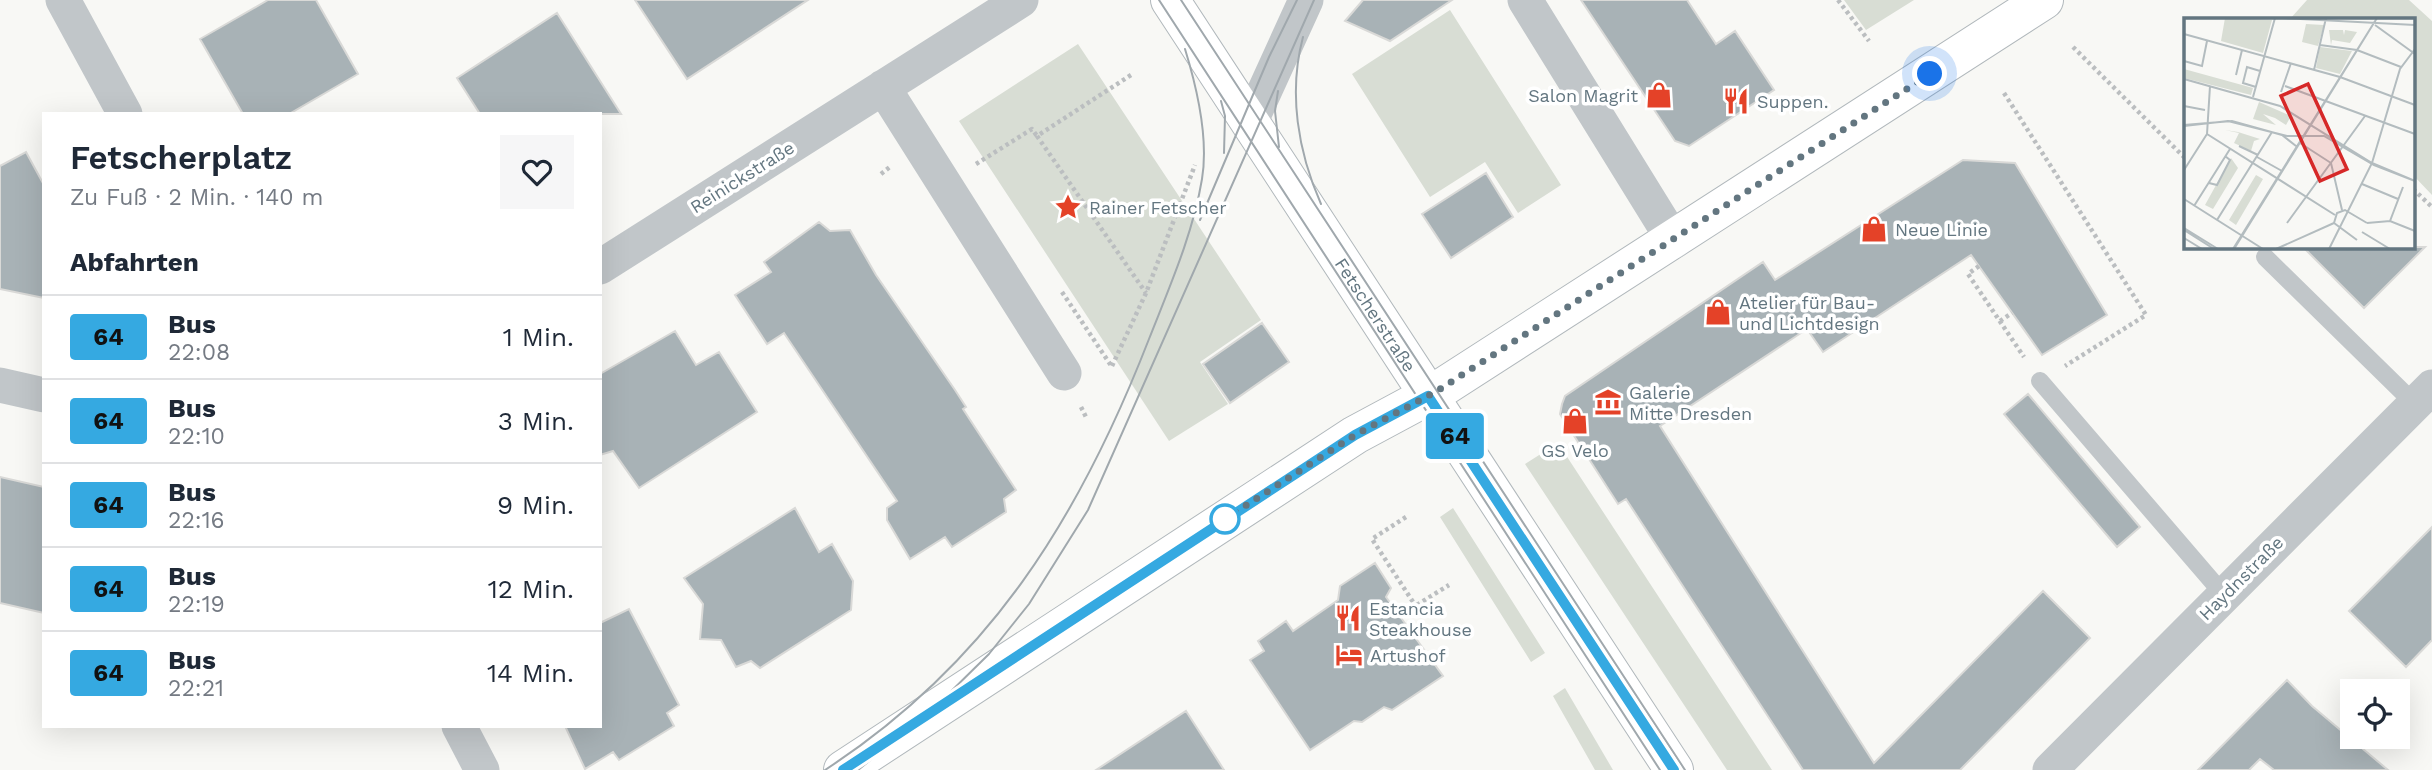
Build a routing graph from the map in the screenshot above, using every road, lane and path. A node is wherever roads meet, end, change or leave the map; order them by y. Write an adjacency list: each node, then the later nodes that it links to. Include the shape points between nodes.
1 (63, 0): 13 (street)
2 (1021, 0): 11 (street, Reinickstraße)
3 (1170, 0): 14 (main road, Fetscherstraße)
4 (1306, 0): 14 (street)
5 (1525, 0): 21 (street)
6 (1838, 0): 8 (path)
7 (2044, 0): 21 (main road)
8 (1869, 41)
9 (2073, 47): 16 (path)
10 (1131, 75): 15 (path)
11 (883, 87): 23 (street, Reinickstraße); 29 (street)
12 (2004, 93): 30 (path, via 2146,315)
13 (124, 112)
14 (1250, 123): 33 (main road, Fetscherstraße)
15 (1037, 136): 17 (path, via 1032,129); 25 (path)
16 (2184, 157)
17 (976, 164)
18 (1195, 165): 25 (path)
19 (2414, 190): 20 (path)
20 (2432, 207)
21 (1674, 241): 33 (main road)
22 (2265, 257): 34 (lane)
23 (602, 266)
24 (1979, 266): 27 (path, via 1968,274)
25 (1146, 293): 28 (path)
26 (2012, 313): 27 (path)
27 (2000, 321): 30 (path)
28 (1112, 367)
29 (1064, 373)
30 (2040, 381): 37 (lane)
31 (0, 386): 32 (street)
32 (42, 395)
33 (1428, 396): 42 (main road, via 1355,435); 43 (main road, Fetscherstraße)
34 (2423, 396): 37 (street, Haydnstraße)
35 (1406, 517): 38 (path, via 1372,539)
36 (1449, 585): 38 (path)
37 (2224, 595): 44 (street, Haydnstraße)
38 (1415, 605): 39 (path)
39 (1399, 615)
40 (459, 728): 41 (street)
41 (482, 770)
42 (843, 770)
43 (1674, 770)
44 (2050, 770)

